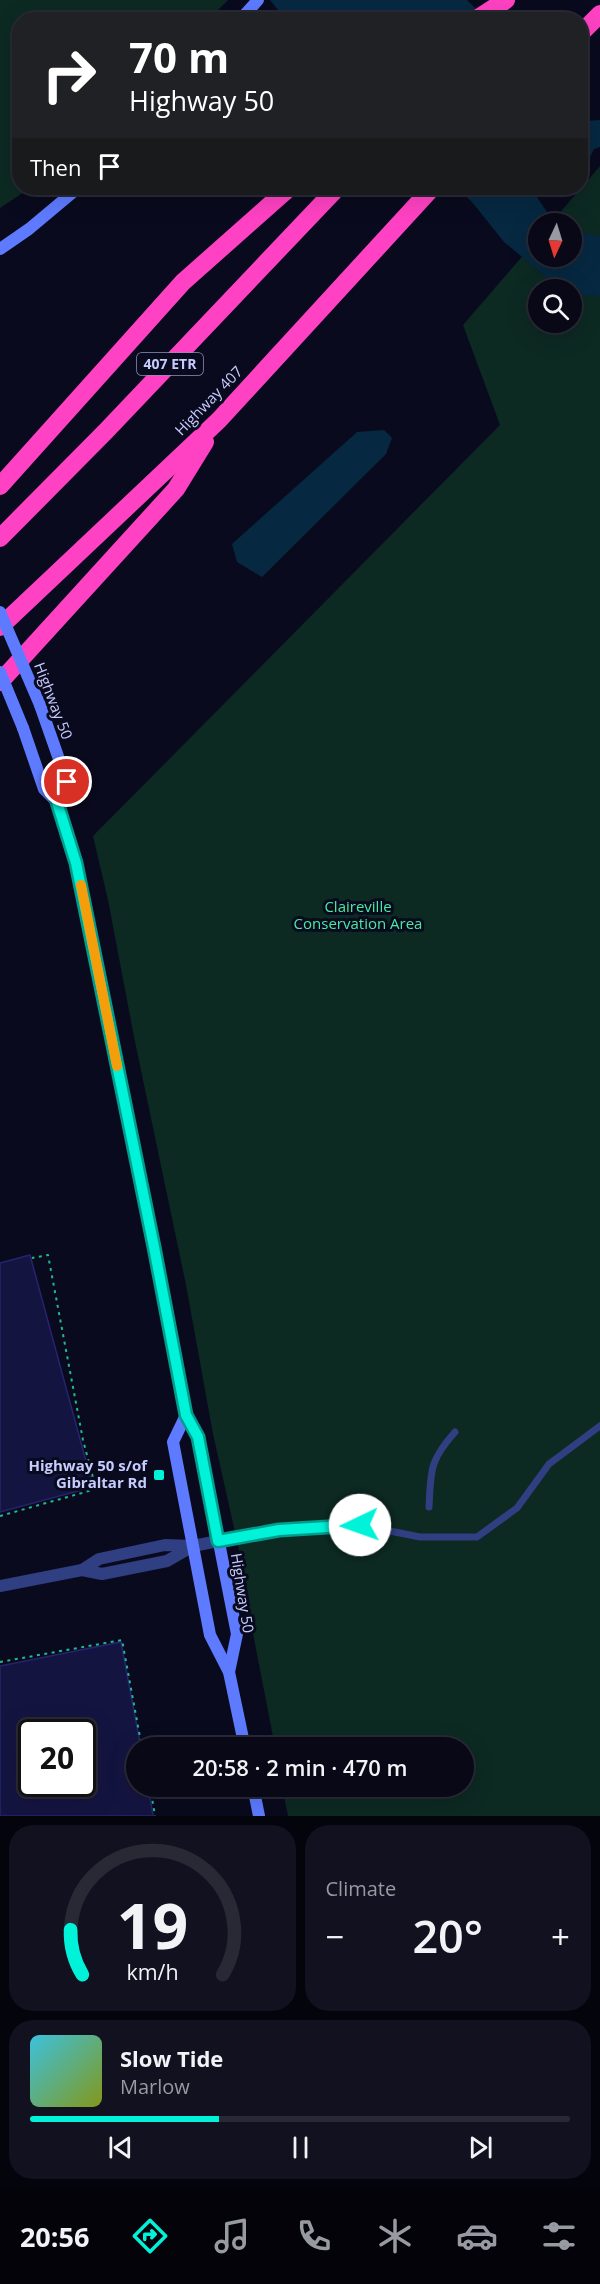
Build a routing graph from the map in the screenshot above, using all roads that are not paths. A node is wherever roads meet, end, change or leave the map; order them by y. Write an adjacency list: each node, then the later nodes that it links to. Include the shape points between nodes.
1 (258, 0): 4 (main road)
2 (506, 0): 5 (highway)
3 (511, 0): 6 (highway)
4 (247, 12)
5 (487, 12)
6 (500, 12)
7 (600, 14): 8 (highway)
8 (588, 26)
9 (69, 195): 13 (main road)
10 (282, 195): 15 (highway, via 183,282)
11 (330, 195): 16 (highway, 407 ETR)
12 (425, 195): 14 (highway, Highway 407)
13 (0, 249)
14 (219, 420): 18 (highway, Highway 407); 20 (highway, via 176,489)
15 (0, 486)
16 (0, 538)
17 (0, 612): 21 (main road, Highway 50, bridge, via 40,705 67,782)
18 (0, 627)
19 (0, 672): 21 (main road, Highway 50, bridge, via 44,789)
20 (0, 682)
21 (57, 802): 22 (main road, Highway 50, via 78,874)
22 (186, 1415): 28 (main road, Highway 50, via 198,1437); 29 (main road, Highway 50, via 173,1442)
23 (600, 1425): 27 (lane, via 549,1464 517,1508 477,1537 420,1537)
24 (454, 1432): 26 (lane, via 433,1462)
25 (363, 1501): 27 (lane)
26 (429, 1507)
27 (360, 1525): 28 (lane, via 279,1530)
28 (218, 1541): 29 (street); 31 (main road, Highway 50, via 237,1634)
29 (193, 1546): 30 (street, via 167,1561 102,1574 82,1570); 31 (main road, Highway 50, via 210,1635)
30 (0, 1586)
31 (229, 1672): 32 (main road, Highway 50)
32 (243, 1737)
33 (255, 1797): 34 (main road)
34 (259, 1816)

